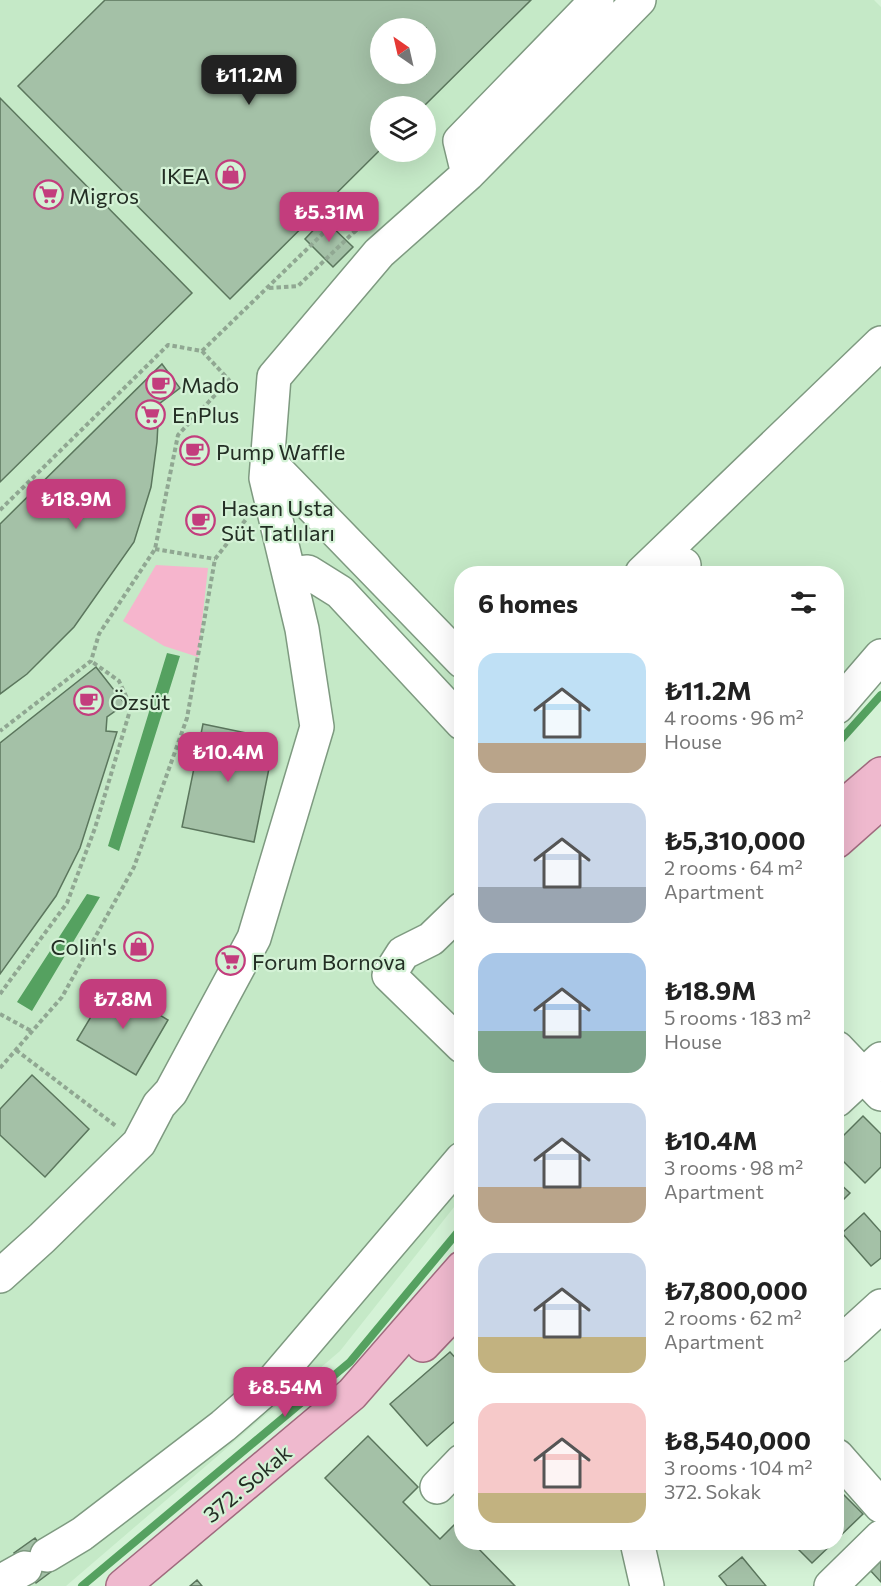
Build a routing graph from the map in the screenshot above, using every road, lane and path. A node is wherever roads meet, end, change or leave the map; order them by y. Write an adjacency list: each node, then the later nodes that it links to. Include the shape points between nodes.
1 (597, 0): 3 (street, via 460,141)
2 (639, 0): 3 (street)
3 (468, 174): 11 (street, via 379,253 274,377)
4 (328, 202): 5 (path)
5 (341, 216): 6 (path); 8 (path)
6 (356, 231): 7 (path); 8 (path, via 298,286)
7 (363, 239)
8 (268, 288): 10 (path)
9 (881, 344): 15 (street)
10 (202, 351): 12 (path, via 168,345); 13 (path, via 229,380 178,435)
11 (268, 475): 14 (path); 16 (street); 17 (street)
12 (0, 510)
13 (155, 549): 14 (path); 19 (path, via 99,634)
14 (215, 559): 30 (path, via 187,717 134,867 62,998)
15 (649, 566)
16 (289, 574): 21 (street, via 308,572 340,592); 37 (street, via 317,727 254,938)
17 (454, 653)
18 (881, 656): 20 (street)
19 (91, 661): 22 (path); 28 (path, via 119,681 131,707 95,828 67,903)
20 (844, 699)
21 (454, 714)
22 (0, 731)
23 (881, 774): 25 (main road)
24 (881, 802): 26 (main road)
25 (844, 805)
26 (844, 835)
27 (454, 917): 31 (street, via 431,939 403,953 389,975)
28 (0, 994)
29 (0, 1014): 30 (path)
30 (33, 1032): 32 (path)
31 (454, 1039)
32 (16, 1050): 34 (path); 37 (path)
33 (844, 1053): 35 (street)
34 (0, 1068)
35 (875, 1076): 36 (street)
36 (844, 1096)
37 (139, 1143): 39 (street)
38 (454, 1168): 50 (street, via 268,1387 82,1534)
39 (0, 1276)
40 (454, 1277): 51 (main road, 372. Sokak, via 352,1394)
41 (881, 1306): 43 (street)
42 (454, 1313): 52 (main road, 372. Sokak, via 354,1419)
43 (844, 1340)
44 (844, 1464): 47 (street)
45 (454, 1469): 46 (street)
46 (437, 1487)
47 (881, 1506)
48 (881, 1537): 54 (street)
49 (639, 1550): 53 (street)
50 (24, 1568)
51 (123, 1586)
52 (154, 1586)
53 (647, 1586)
54 (831, 1586)

